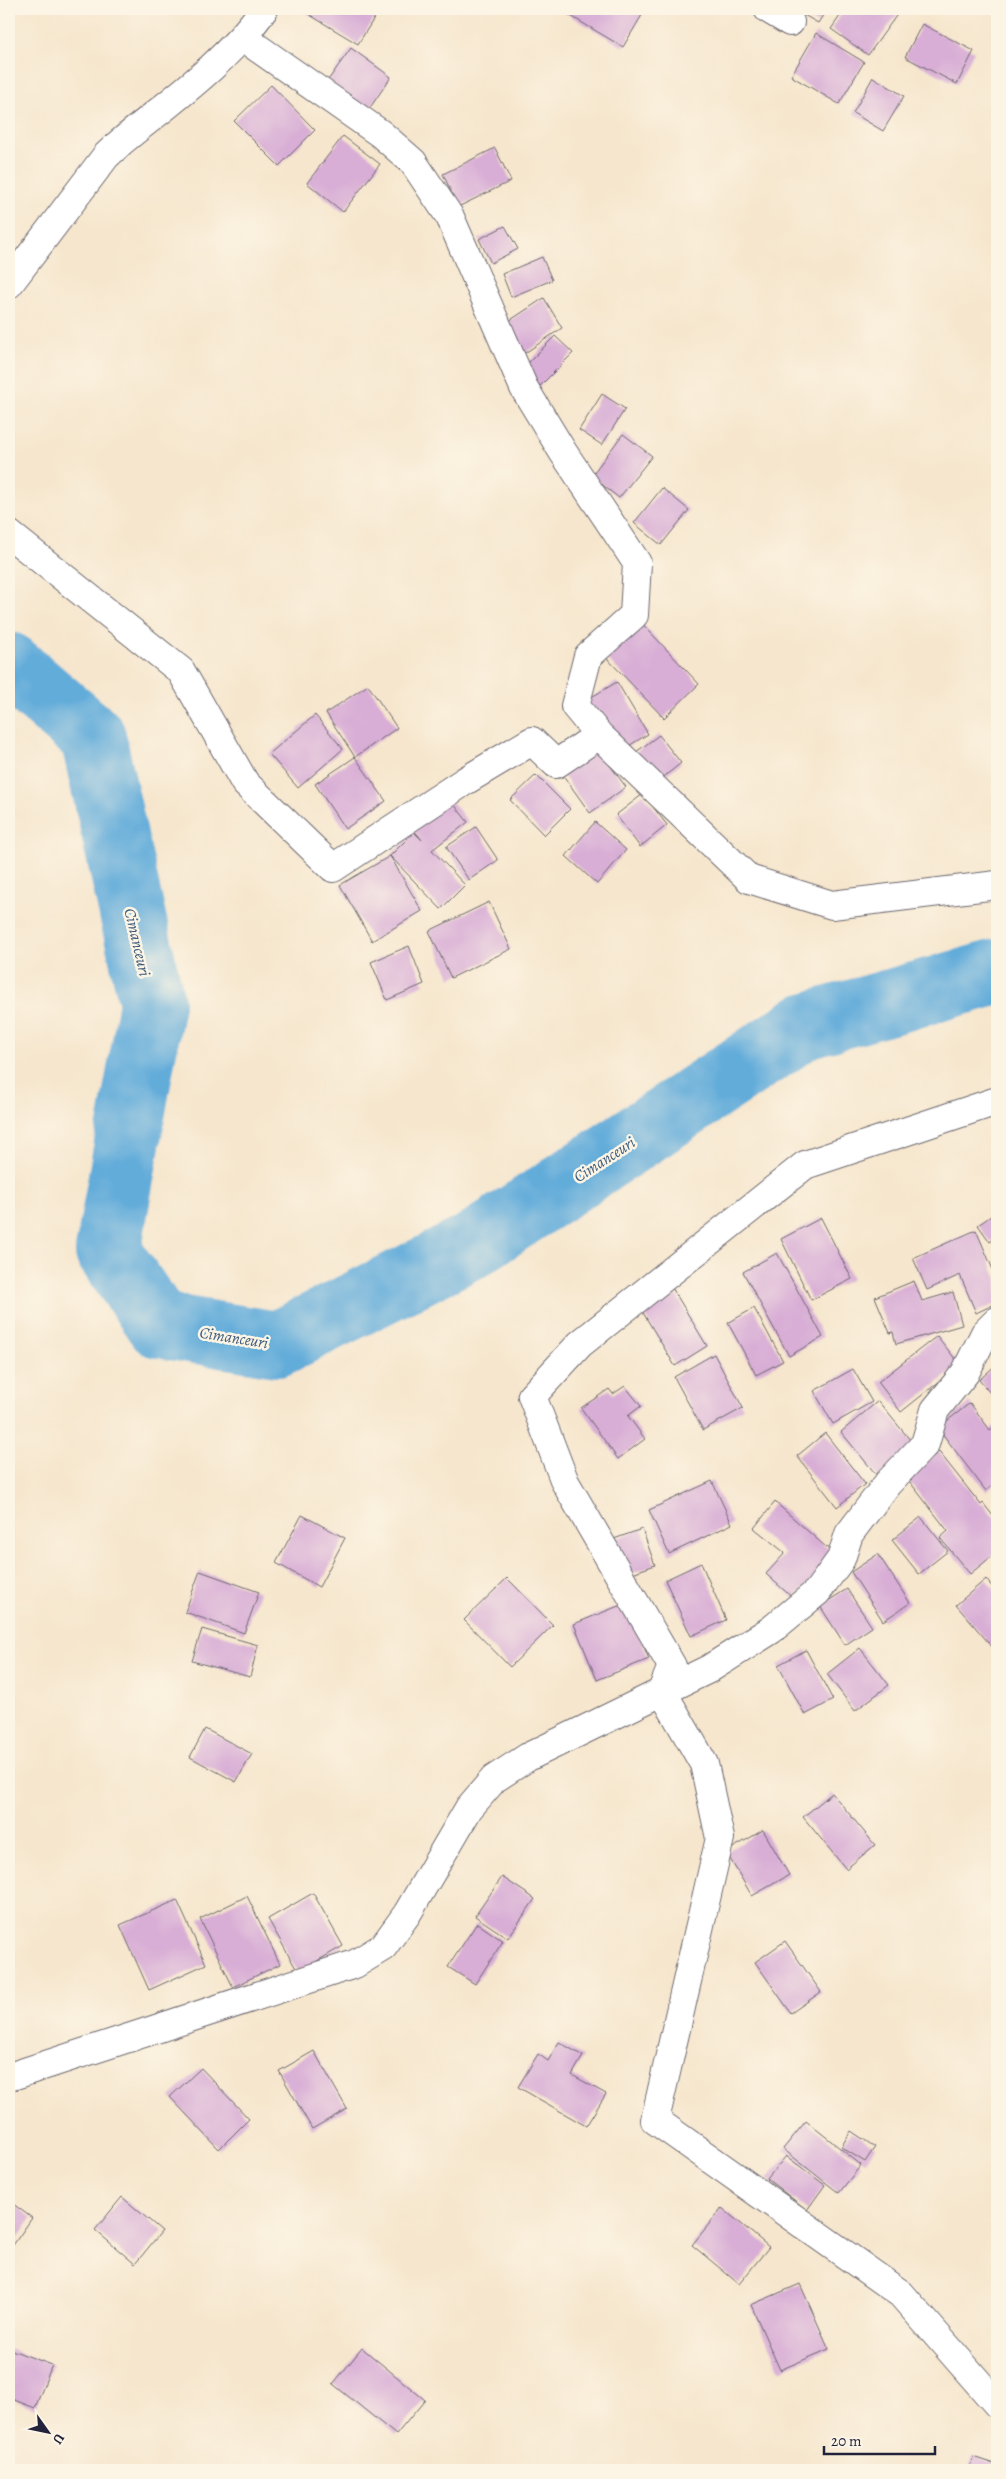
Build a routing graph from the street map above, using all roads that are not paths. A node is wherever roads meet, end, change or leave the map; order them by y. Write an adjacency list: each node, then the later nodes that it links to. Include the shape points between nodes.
1 (264, 9): 2 (street)
2 (242, 37): 3 (street, via 219,62 106,156); 5 (street, via 381,134 413,162 450,217 524,388 637,562 634,615 588,656 575,706)
3 (9, 284)
4 (9, 534): 5 (street, via 180,671 245,783 333,868 532,741 556,764)
5 (599, 735): 6 (street, via 749,879 832,905)
6 (997, 885)
7 (997, 1102): 9 (street, via 805,1165 580,1344 532,1396 565,1482 672,1666)
8 (997, 1321): 9 (street, via 984,1333 965,1373 935,1410 925,1444 888,1483 849,1534 840,1559 817,1592 771,1630 709,1668)
9 (662, 1691): 10 (street, via 528,1757 494,1779 469,1808 407,1914 382,1947 355,1964); 11 (street, via 704,1764 720,1838 655,2120 901,2294)
10 (9, 2077)
11 (997, 2404)

